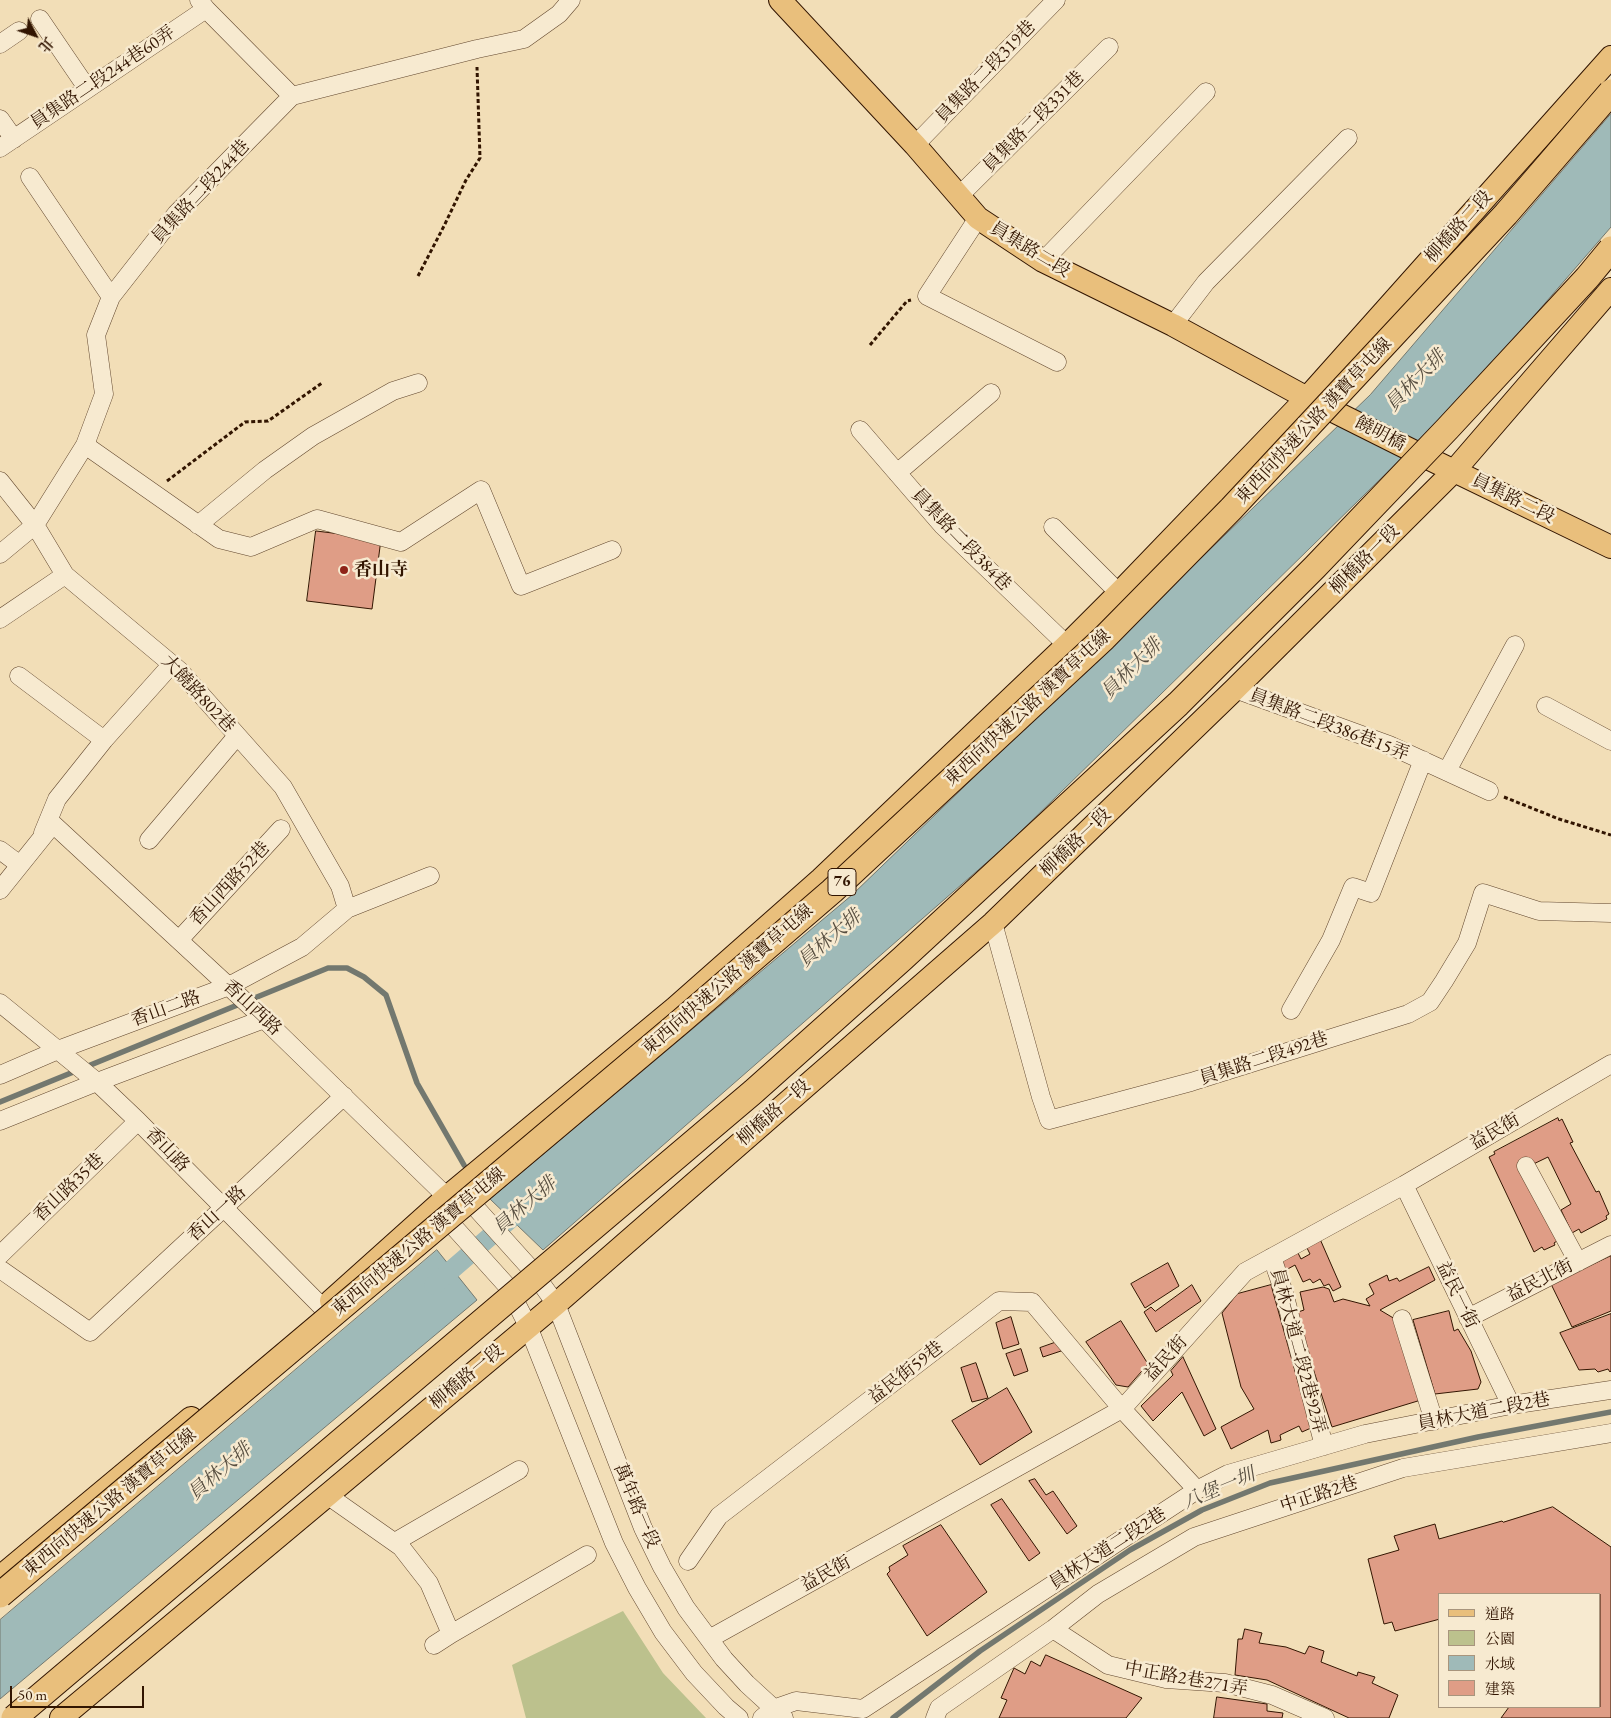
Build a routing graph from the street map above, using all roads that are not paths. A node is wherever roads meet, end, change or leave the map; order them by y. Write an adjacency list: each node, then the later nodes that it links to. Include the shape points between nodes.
1 (571, 0): 13 (street, via 559,14 524,39)
2 (780, 0): 17 (main road, 員集路二段)
3 (1056, 0): 17 (street, 員集路二段319巷)
4 (202, 4): 10 (street, 員集路二段244巷60弄); 13 (street, 員集路二段244巷60弄)
5 (40, 19): 10 (street)
6 (19, 31): 7 (street)
7 (0, 44)
8 (1109, 47): 19 (street, 員集路二段331巷)
9 (1611, 57): 29 (main road, 柳橋路二段)
10 (87, 88): 16 (street, 員集路二段244巷60弄)
11 (1206, 92): 22 (street)
12 (1611, 92): 107 (highway, 東西向快速公路 漢寶草屯線 / 76, bridge, via 1499,222 1231,509 1097,645 832,891)
13 (292, 96): 24 (street, 員集路二段244巷, via 176,214)
14 (0, 119): 16 (street)
15 (1348, 138): 25 (street, via 1206,282)
16 (7, 144)
17 (915, 145): 19 (main road, 員集路二段)
18 (30, 177): 24 (street)
19 (958, 196): 20 (main road, 員集路二段)
20 (978, 218): 22 (main road, 員集路二段); 26 (street, via 927,296)
21 (1611, 250): 114 (highway, bridge, via 1441,435 1192,690 902,959 753,1092)
22 (1043, 262): 25 (main road, 員集路二段)
23 (1611, 288): 34 (main road)
24 (111, 297): 32 (street, 員集路二段244巷, via 96,334 104,394)
25 (1173, 325): 29 (main road, 員集路二段)
26 (1057, 362)
27 (418, 383): 38 (street, via 393,391 313,436)
28 (991, 394): 35 (street)
29 (1307, 398): 30 (main road, 員集路二段); 44 (main road)
30 (1344, 416): 33 (main road, 饒明橋)
31 (860, 430): 35 (street, 員集路二段384巷)
32 (85, 445): 37 (street, 員集路二段244巷); 38 (street)
33 (1415, 452): 34 (main road, 員集路二段)
34 (1454, 471): 40 (main road, 員集路二段); 50 (main road, 柳橋路一段)
35 (897, 473): 46 (street, 員集路二段384巷, via 943,526)
36 (0, 481): 37 (street, 大饒路802巷)
37 (35, 525): 42 (street, 員集路二段244巷); 43 (street, 大饒路802巷)
38 (198, 525): 41 (street, via 218,539 251,547 317,519 401,542 481,490 521,586)
39 (1053, 527): 44 (street)
40 (1611, 546)
41 (612, 550)
42 (0, 554)
43 (65, 575): 45 (street); 48 (street, 大饒路802巷)
44 (1119, 593): 46 (main road)
45 (0, 619)
46 (1067, 645): 82 (main road, via 814,886 675,1008)
47 (1515, 645): 56 (street)
48 (172, 664): 52 (street, 大饒路802巷); 53 (street)
49 (19, 676): 53 (street)
50 (1235, 689): 55 (street, 員集路二段386巷15弄); 67 (main road, 柳橋路一段)
51 (1546, 706): 54 (street)
52 (237, 736): 60 (street); 65 (street, 大饒路802巷, via 283,787 340,886)
53 (104, 740): 59 (street, via 57,799)
54 (1611, 741)
55 (1423, 760): 56 (street, 員集路二段386巷15弄); 71 (street, 員集路二段386巷15弄, via 1372,893 1353,887 1331,940)
56 (1447, 771): 57 (street, 員集路二段386巷15弄)
57 (1489, 791)
58 (281, 829): 68 (street, 香山西路52巷)
59 (41, 840): 62 (street); 68 (street, 香山西路, via 54,824)
60 (148, 840)
61 (0, 850): 62 (street)
62 (20, 865): 64 (street)
63 (430, 876): 65 (street, 香山二路)
64 (0, 890)
65 (347, 909): 69 (street, 香山二路, via 302,946)
66 (1611, 913): 67 (street, 員集路二段492巷, via 1539,911 1483,893 1467,943 1444,981 1430,1002 1408,1014 1191,1082 1049,1120)
67 (993, 923): 89 (main road, 柳橋路一段)
68 (179, 940): 69 (street, 香山西路)
69 (229, 986): 72 (street, 香山西路); 73 (street, 香山二路)
70 (0, 1003): 73 (street, 香山路)
71 (1291, 1010)
72 (264, 1019): 76 (street); 77 (street, 香山西路)
73 (58, 1050): 75 (street, 香山二路); 76 (street, 香山路)
74 (1611, 1064): 81 (street, 益民街)
75 (0, 1075)
76 (97, 1082): 78 (street, 香山路); 79 (street)
77 (344, 1096): 82 (street, 香山西路); 83 (street, 香山一路)
78 (138, 1120): 83 (street, 香山路); 85 (street, 香山路35巷)
79 (0, 1121)
80 (1526, 1166): 87 (street)
81 (1404, 1185): 86 (street, 益民街); 91 (street, 益民一街)
82 (447, 1197): 89 (street, 萬年路一段, via 476,1208 530,1268); 90 (main road); 93 (street, 萬年路一段, via 454,1227 508,1287)
83 (224, 1209): 88 (street, 香山一路, via 90,1332); 90 (street, 香山路)
84 (1611, 1245): 87 (street, 益民北街)
85 (0, 1255)
86 (1272, 1257): 96 (street, 益民街, via 1245,1272); 99 (street, 員林大道二段2巷92弄)
87 (1578, 1262): 91 (street, 益民北街)
88 (0, 1269)
89 (556, 1304): 93 (main road, 柳橋路一段); 110 (street, 萬年路一段, via 643,1528 676,1592)
90 (324, 1308): 106 (main road)
91 (1468, 1318): 95 (street, 益民一街)
92 (1402, 1319): 97 (street)
93 (528, 1326): 102 (main road, 柳橋路一段); 116 (street, 萬年路一段, via 614,1543 637,1588 663,1632 694,1673)
94 (1611, 1390): 95 (street, 員林大道二段2巷)
95 (1511, 1405): 97 (street, 員林大道二段2巷)
96 (1122, 1408): 101 (street, 益民街59巷); 105 (street, 益民街59巷, via 1032,1302 999,1301 719,1516); 110 (street, 益民街)
97 (1434, 1421): 99 (street, 員林大道二段2巷, via 1365,1434)
98 (1611, 1433): 108 (street, 中正路2巷, via 1403,1468 1194,1536 1098,1594)
99 (1324, 1446): 101 (street, 員林大道二段2巷, via 1228,1474)
100 (519, 1470): 103 (street)
101 (1197, 1490): 112 (street, 員林大道二段2巷)
102 (327, 1495): 103 (street); 115 (main road, 柳橋路一段)
103 (395, 1542): 109 (street, via 429,1583)
104 (586, 1555): 109 (street)
105 (688, 1561)
106 (0, 1577)
107 (0, 1595)
108 (1053, 1629): 117 (street, 中正路2巷, via 940,1708); 118 (street, 中正路2巷271弄, via 1108,1665 1272,1695)
109 (451, 1634): 111 (street)
110 (709, 1639): 113 (street, 萬年路一段)
111 (434, 1645)
112 (867, 1713): 113 (street, 員林大道二段2巷, via 796,1701)
113 (773, 1715)
114 (14, 1718)
115 (61, 1718)
116 (739, 1718)
117 (935, 1718)
118 (1325, 1718)

